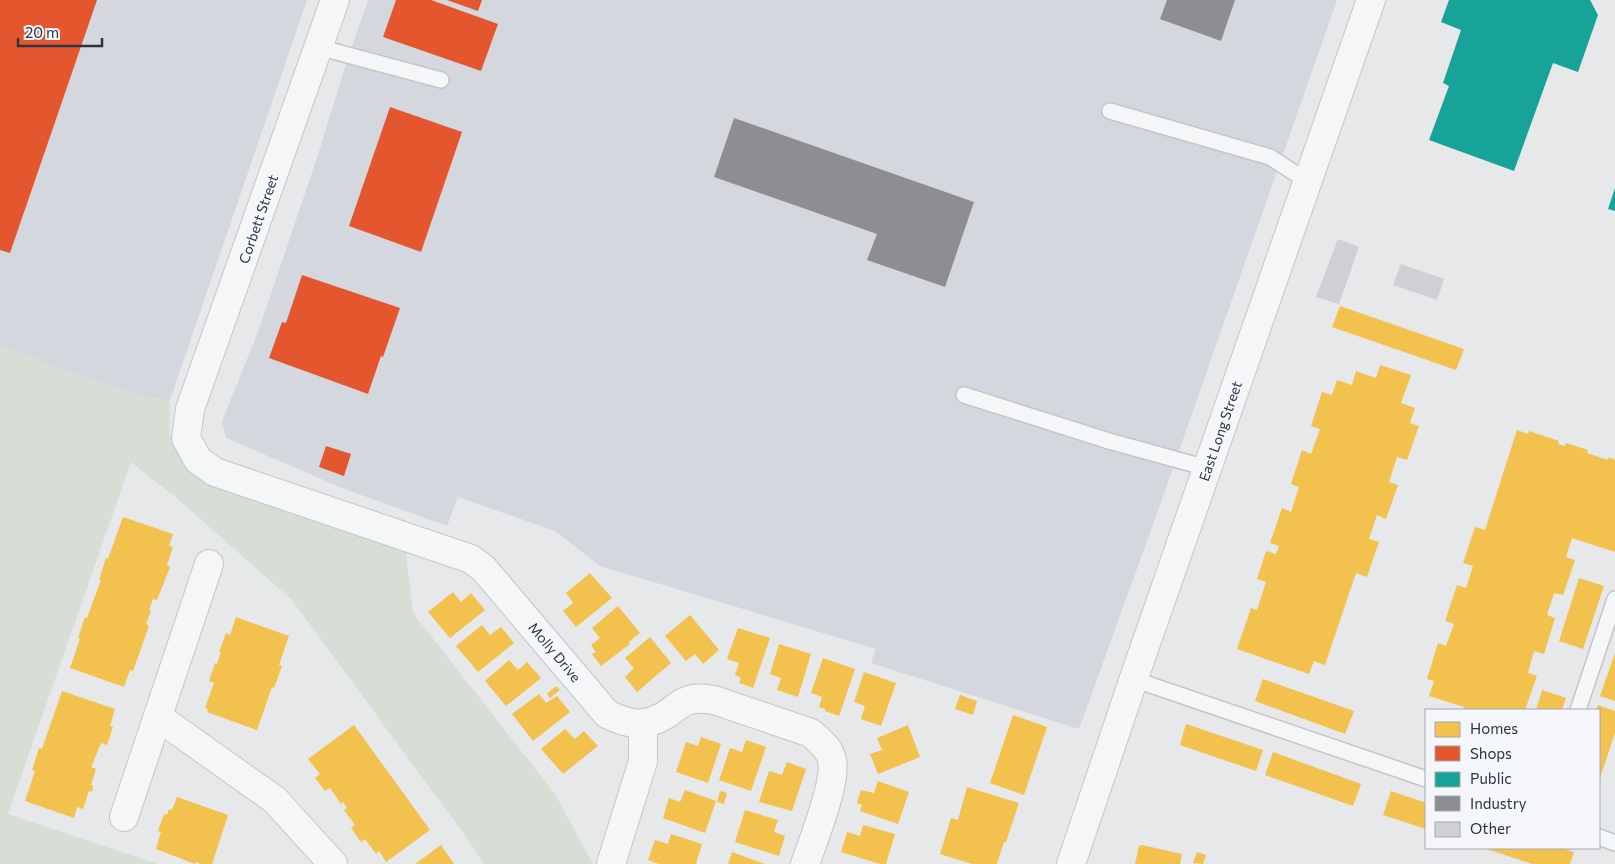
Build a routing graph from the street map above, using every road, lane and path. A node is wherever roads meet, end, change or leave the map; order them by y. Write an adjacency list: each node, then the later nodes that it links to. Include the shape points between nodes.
1 (335, 0): 3 (street, Corbett Street)
2 (1371, 0): 6 (street, East Long Street)
3 (318, 47): 4 (lane); 8 (street, Corbett Street, via 190,409)
4 (441, 80)
5 (1110, 111): 6 (lane, via 1270,157)
6 (1307, 181): 9 (street, East Long Street)
7 (964, 395): 9 (lane, via 1109,442)
8 (186, 438): 15 (street, Molly Drive, via 198,460 215,472 471,559 484,569 607,714 622,722)
9 (1207, 468): 12 (street, East Long Street)
10 (209, 564): 14 (street)
11 (1615, 600): 13 (lane)
12 (1133, 679): 16 (lane); 23 (street, East Long Street)
13 (1578, 709)
14 (158, 717): 17 (street); 20 (street, via 275,800)
15 (643, 724): 21 (street, via 642,761); 22 (street, via 660,718 686,701 702,698 811,733 824,745 832,760 832,780)
16 (1425, 779)
17 (124, 817)
18 (1600, 837): 19 (lane)
19 (1615, 843)
20 (333, 864)
21 (612, 864)
22 (805, 864)
23 (1071, 864)

